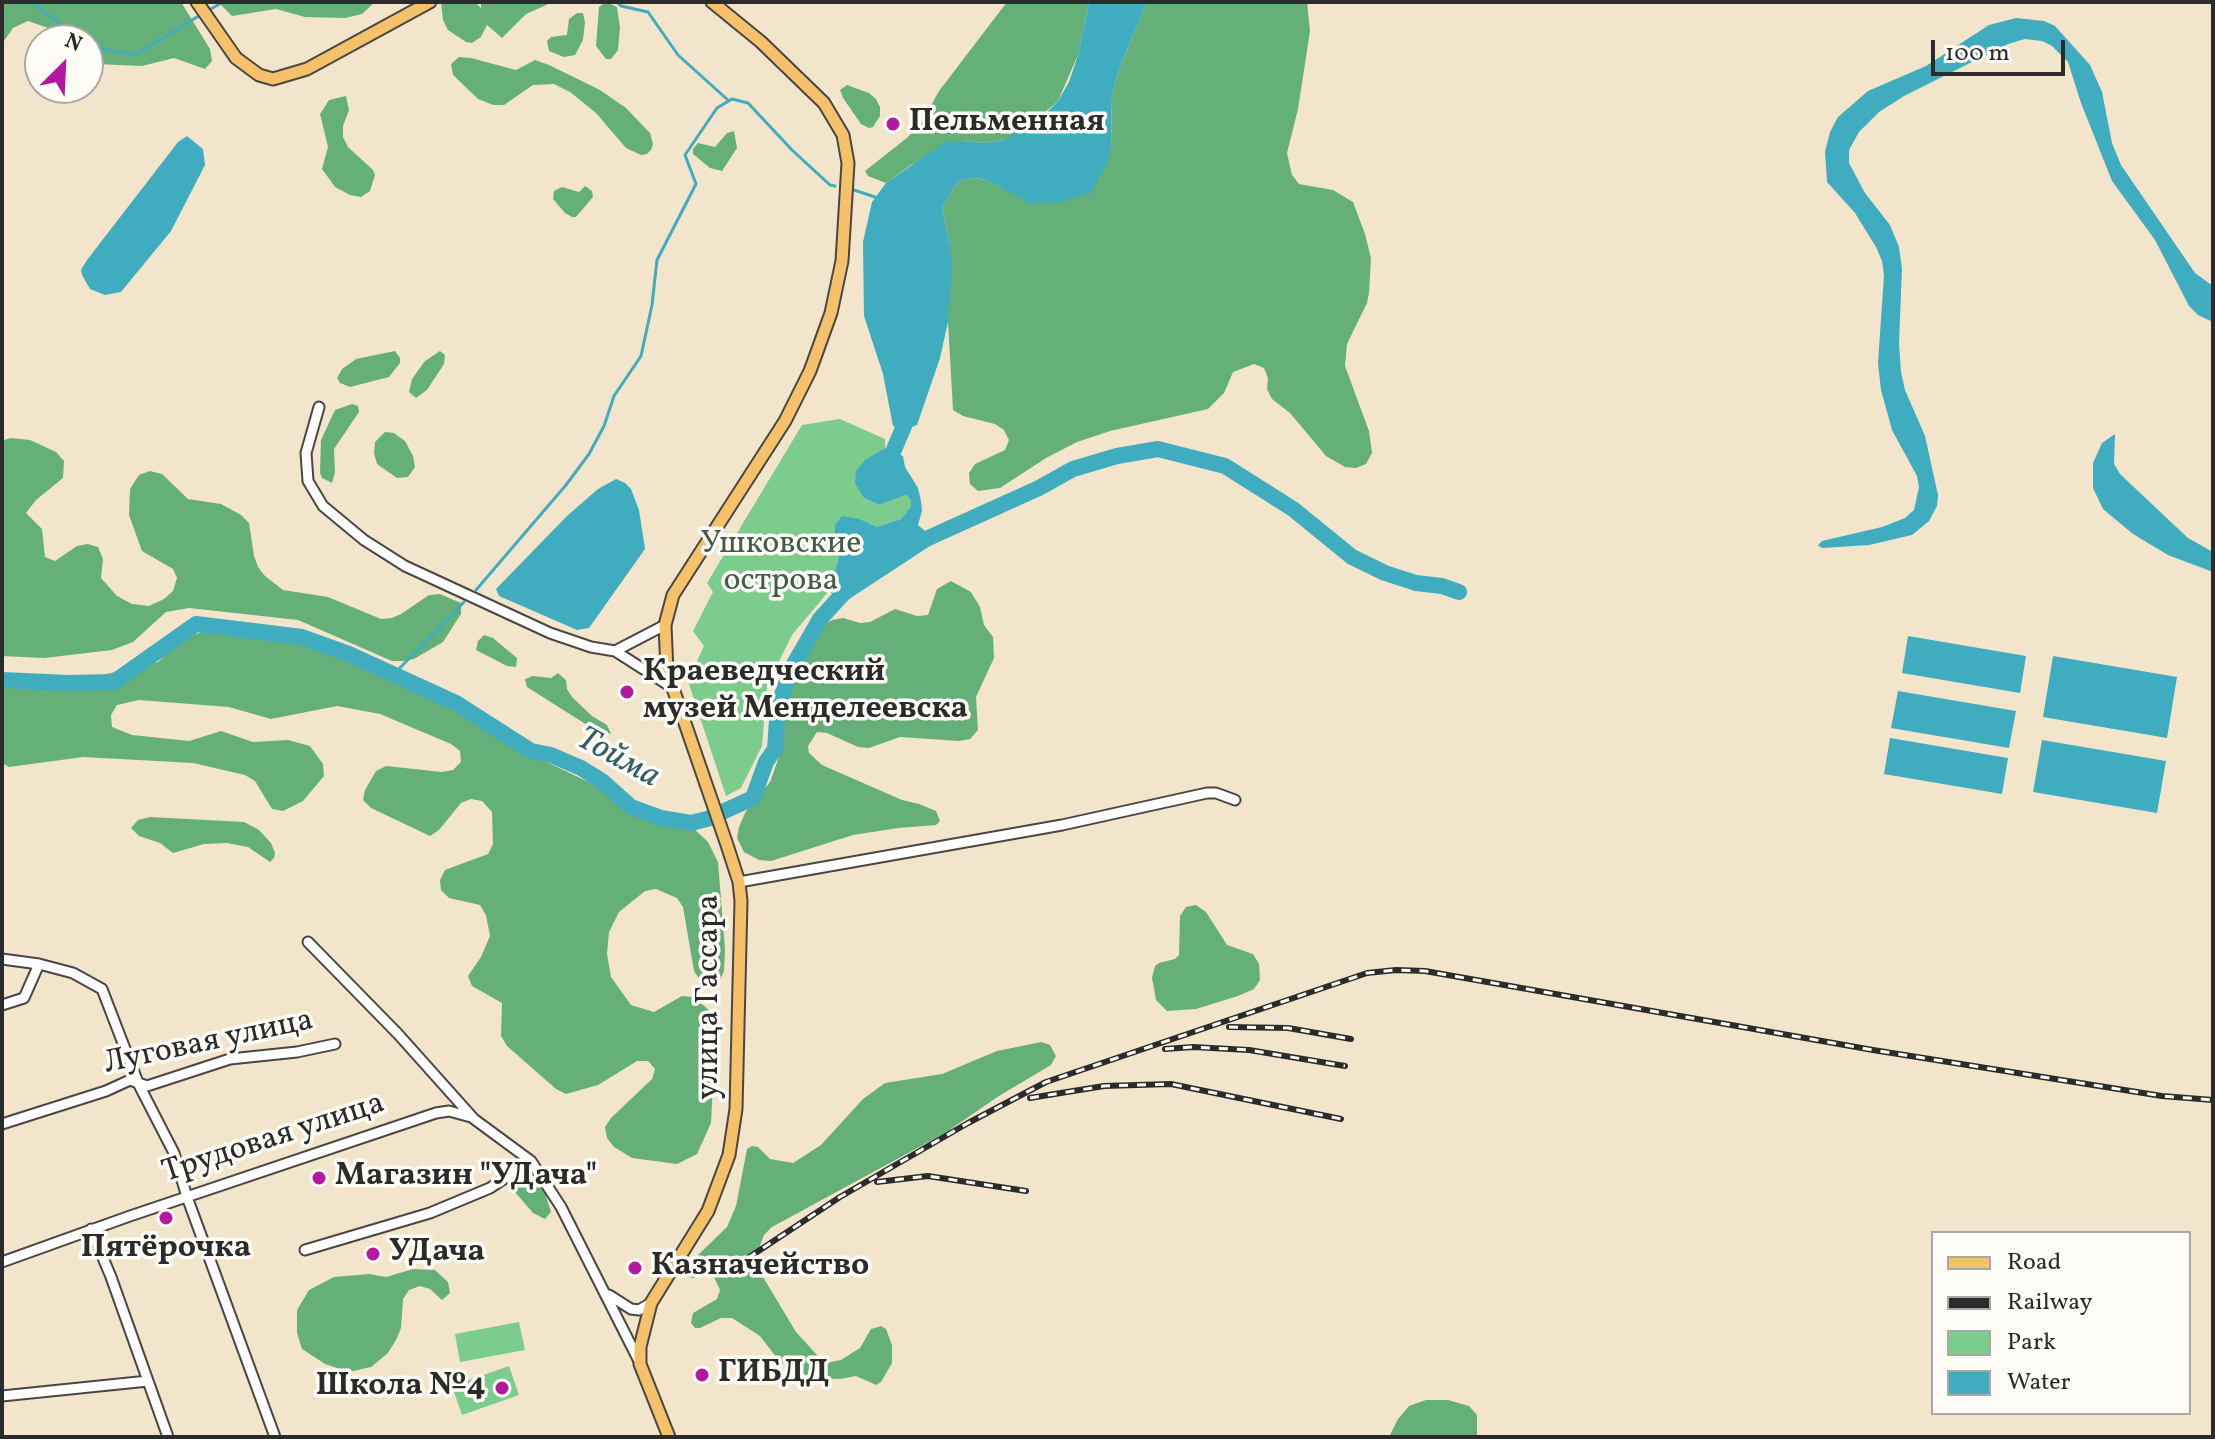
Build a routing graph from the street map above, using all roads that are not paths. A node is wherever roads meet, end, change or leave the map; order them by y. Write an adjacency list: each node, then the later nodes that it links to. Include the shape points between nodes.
1 (197, 2): 2 (main road, via 236,58 273,79 307,69)
2 (430, 2)
3 (712, 2): 5 (main road, улица Гассара, via 814,91 839,125 848,163 842,261 827,324 796,401 673,595)
4 (319, 407): 6 (street, via 306,453 308,481 323,506 364,540 405,566 550,633)
5 (665, 625): 6 (street); 7 (main road, улица Гассара, via 664,654)
6 (615, 651): 7 (street)
7 (673, 688): 9 (main road, улица Гассара)
8 (1235, 800): 9 (street, via 1207,793 1062,825)
9 (739, 882): 24 (main road, улица Гассара, via 732,1142 708,1211)
10 (308, 942): 16 (street)
11 (2, 959): 12 (street)
12 (39, 964): 13 (street, via 24,998); 15 (street, via 73,973 102,989)
13 (2, 1005)
14 (335, 1044): 15 (street, Луговая улица, via 230,1059)
15 (139, 1085): 17 (street, Луговая улица, via 130,1080); 19 (street, via 174,1153)
16 (474, 1119): 18 (street); 19 (street, Трудовая улица, via 449,1111 436,1113)
17 (2, 1124)
18 (531, 1161): 21 (street, via 490,1188 430,1213); 23 (street)
19 (187, 1197): 20 (street, Трудовая улица); 29 (street)
20 (91, 1229): 22 (street, Трудовая улица); 26 (street)
21 (305, 1250)
22 (2, 1262)
23 (604, 1290): 24 (street, via 631,1309); 25 (street)
24 (651, 1303): 25 (main road, улица Гассара)
25 (640, 1364): 30 (main road)
26 (148, 1381): 27 (street); 28 (street)
27 (2, 1396)
28 (168, 1437)
29 (275, 1437)
30 (669, 1437)

